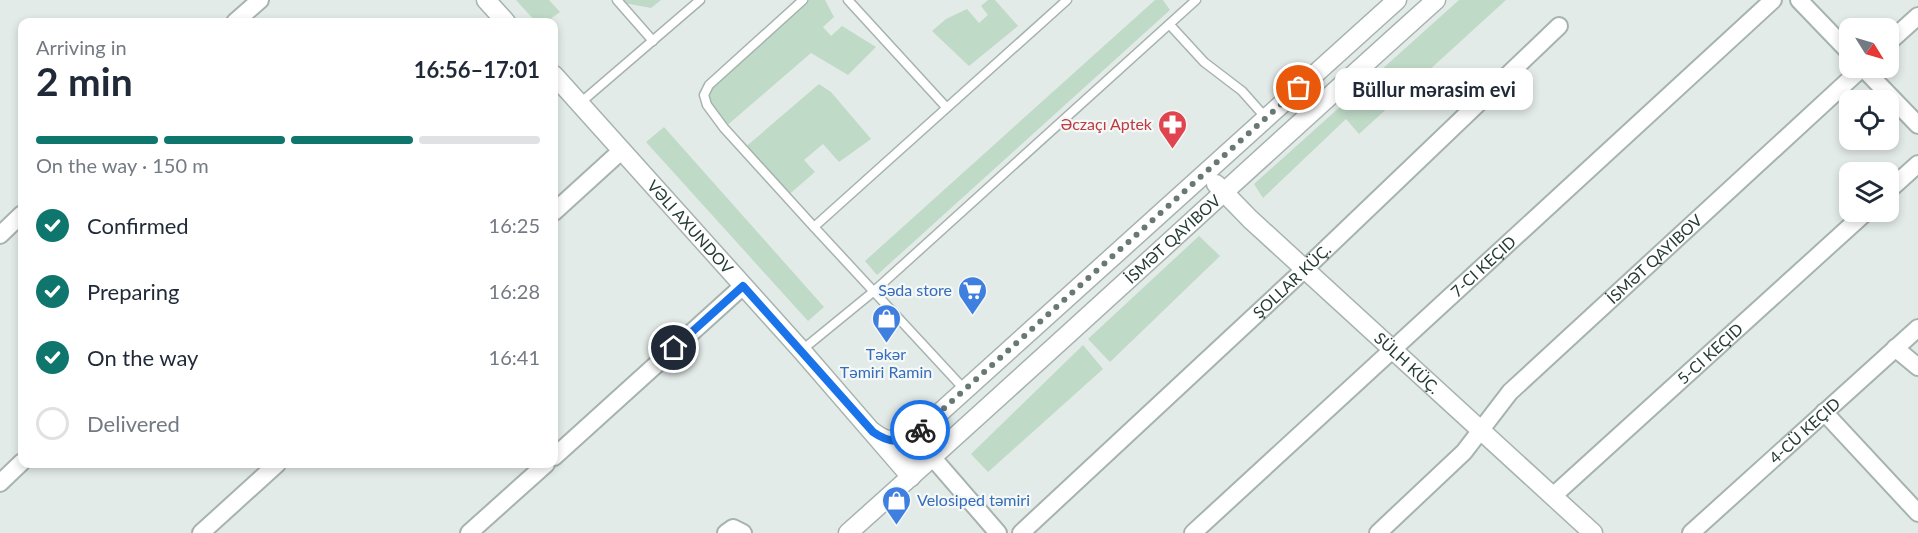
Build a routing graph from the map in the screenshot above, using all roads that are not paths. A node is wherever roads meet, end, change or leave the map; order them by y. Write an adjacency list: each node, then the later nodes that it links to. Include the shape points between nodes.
1 (260, 0): 15 (street)
2 (486, 0): 16 (street)
3 (616, 0): 20 (lane)
4 (700, 0): 20 (lane)
5 (803, 0): 37 (lane, via 709,85 704,95 724,129)
6 (848, 0): 26 (lane)
7 (1067, 0): 26 (lane)
8 (1196, 0): 13 (lane)
9 (1397, 0): 27 (street)
10 (1773, 0): 44 (street, 7-CI KEÇID)
11 (1799, 0): 21 (street)
12 (1432, 1): 33 (street)
13 (1185, 4): 17 (lane)
14 (1918, 16): 19 (street)
15 (240, 18)
16 (502, 18)
17 (1170, 25): 27 (lane); 41 (lane)
18 (1559, 26): 39 (street, ŞOLLAR KÜÇ.)
19 (1899, 33)
20 (653, 40): 25 (lane)
21 (1839, 42)
22 (1851, 78): 49 (street, via 1510,392)
23 (1872, 78): 28 (street)
24 (558, 80): 25 (street, VƏLI AXUNDOV)
25 (579, 104): 29 (street, VƏLI AXUNDOV)
26 (946, 107): 37 (lane)
27 (1266, 118): 31 (street)
28 (1918, 125)
29 (621, 150): 34 (street); 40 (street, VƏLI AXUNDOV)
30 (1918, 164): 32 (street)
31 (1205, 173): 33 (street, SÜLH KÜÇ.); 47 (street)
32 (1899, 181)
33 (1223, 192): 39 (street, SÜLH KÜÇ.); 53 (street)
34 (558, 208)
35 (18, 218): 38 (street)
36 (1855, 222): 59 (street, 5-CI KEÇID)
37 (813, 227): 41 (lane)
38 (0, 235)
39 (1306, 268): 44 (street, SÜLH KÜÇ.); 67 (street, ŞOLLAR KÜÇ.)
40 (743, 286): 45 (street, VƏLI AXUNDOV); 52 (street)
41 (873, 292): 45 (lane); 47 (lane)
42 (1918, 328): 43 (street, 4-CÜ KEÇID)
43 (1895, 348): 46 (street); 48 (street, 4-CÜ KEÇID)
44 (1394, 349): 49 (street, SÜLH KÜÇ.); 68 (street, 7-CI KEÇID)
45 (801, 351): 50 (street, VƏLI AXUNDOV)
46 (1918, 366)
47 (965, 391): 51 (street)
48 (1824, 412): 60 (street); 71 (street, 4-CÜ KEÇID)
49 (1482, 430): 59 (street, SÜLH KÜÇ.); 69 (street)
50 (873, 432): 51 (street, via 894,442); 57 (street, VƏLI AXUNDOV)
51 (914, 436): 53 (street); 57 (street)
52 (558, 453)
53 (933, 458): 57 (street); 66 (street)
54 (18, 466): 58 (street)
55 (273, 468): 61 (street)
56 (542, 468): 62 (street)
57 (910, 477): 65 (street)
58 (0, 483)
59 (1553, 496): 70 (street, SÜLH KÜÇ.)
60 (1918, 513)
61 (201, 533)
62 (469, 533)
63 (726, 533): 64 (street, via 733,528)
64 (743, 533)
65 (848, 533)
66 (998, 533)
67 (1021, 533)
68 (1193, 533)
69 (1378, 533)
70 (1593, 533)
71 (1691, 533)

